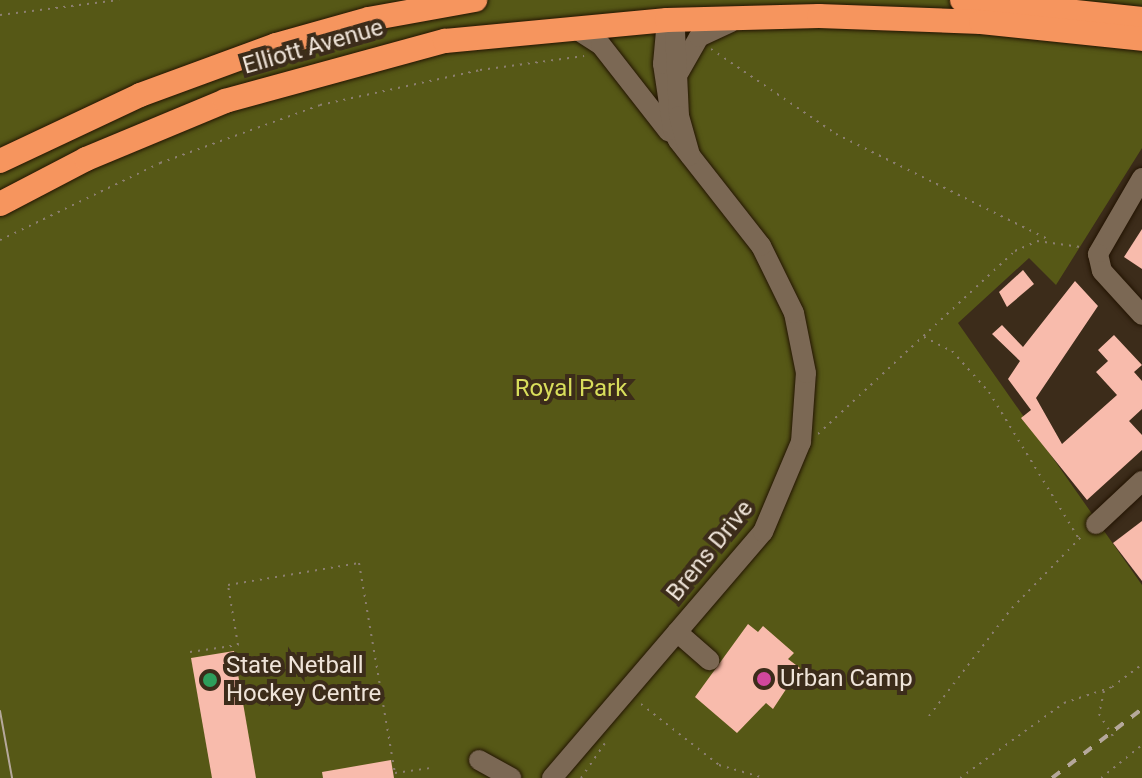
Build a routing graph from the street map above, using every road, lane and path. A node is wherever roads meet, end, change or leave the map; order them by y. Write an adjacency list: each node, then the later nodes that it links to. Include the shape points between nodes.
1 (119, 0): 5 (path)
2 (475, 0): 14 (highway, Elliott Avenue, via 369,19 276,45 140,95)
3 (962, 0): 7 (highway)
4 (667, 10): 6 (highway, Elliott Avenue); 8 (highway, Elliott Avenue); 12 (street, Brens Drive, via 675,31); 13 (street, Brens Drive, via 662,32 666,108)
5 (0, 15)
6 (778, 17): 9 (highway, Elliott Avenue, via 971,21); 12 (street, via 732,21 703,33 685,56)
7 (1142, 19)
8 (573, 26): 11 (street); 16 (highway, Elliott Avenue, via 445,41 298,78 157,128)
9 (1142, 39)
10 (702, 43): 18 (path, via 836,134)
11 (605, 50): 13 (street); 17 (path, via 320,105 160,163)
12 (677, 83): 13 (street, Brens Drive)
13 (688, 152): 27 (street, Brens Drive, via 761,246 786,291 802,344 806,402 798,453 774,513)
14 (0, 161)
15 (1142, 178): 19 (street)
16 (0, 204)
17 (0, 240)
18 (1051, 241): 19 (path); 22 (path, via 1015,251)
19 (1103, 248): 20 (street); 21 (street, via 1102,271)
20 (1142, 300)
21 (1142, 315)
22 (923, 336): 23 (path); 26 (path, via 952,351 989,392)
23 (813, 440)
24 (1142, 481): 25 (street)
25 (1096, 524): 26 (path)
26 (1079, 539): 33 (path, via 1012,608)
27 (677, 632): 29 (street); 41 (street, Brens Drive)
28 (190, 652): 38 (path, via 238,645 228,585 359,563)
29 (709, 660)
30 (1142, 664): 31 (path)
31 (1105, 690): 34 (path, via 1099,714); 43 (path, via 1064,703)
32 (634, 697): 42 (path, via 709,760)
33 (929, 716)
34 (1115, 740)
35 (1142, 745): 44 (path)
36 (479, 760): 40 (street)
37 (430, 768): 38 (path)
38 (395, 773): 39 (path)
39 (396, 778)
40 (511, 778)
41 (552, 778)
42 (764, 778)
43 (960, 778)
44 (1101, 778)

